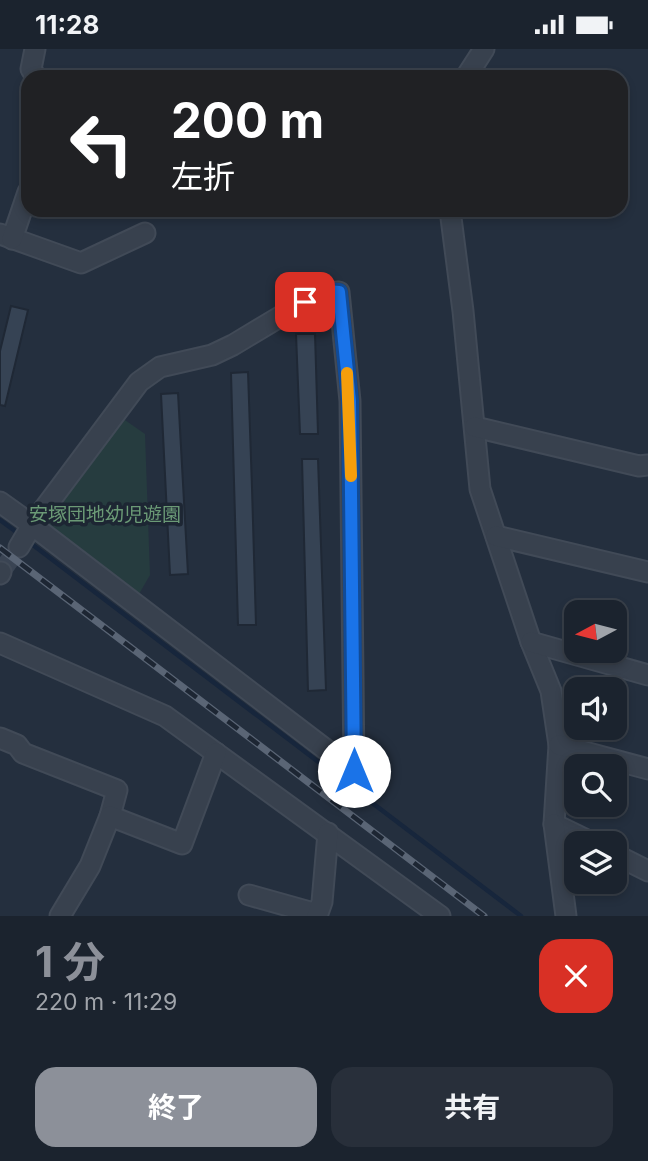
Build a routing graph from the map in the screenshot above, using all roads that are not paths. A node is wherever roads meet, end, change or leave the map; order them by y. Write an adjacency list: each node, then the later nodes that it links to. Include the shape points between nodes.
1 (35, 49): 3 (street)
2 (484, 49): 4 (street)
3 (33, 70)
4 (470, 70)
5 (21, 206): 8 (street)
6 (451, 217): 9 (street)
7 (145, 233): 8 (street, via 81,263)
8 (6, 237)
9 (475, 427): 10 (street); 12 (street, via 480,489)
10 (648, 465)
11 (0, 502): 13 (street)
12 (496, 536): 14 (street); 15 (street)
13 (25, 537): 13 (street, via 139,383 160,367 233,345 318,294 339,292 350,401 354,771)
14 (648, 572)
15 (531, 642): 17 (street); 19 (street, via 551,691)
16 (0, 643): 20 (street, via 165,716)
17 (648, 675)
18 (0, 738): 22 (street, via 23,753 117,790)
19 (559, 745): 21 (street); 23 (street)
20 (216, 753): 22 (street, via 182,844); 25 (street)
21 (648, 769)
22 (110, 816): 30 (street, via 90,866)
23 (554, 824): 24 (street); 32 (street)
24 (568, 831)
25 (328, 834): 29 (street); 31 (street)
26 (627, 860): 27 (street)
27 (648, 871)
28 (249, 895): 29 (street)
29 (317, 915)
30 (60, 916)
31 (440, 916)
32 (566, 916)

